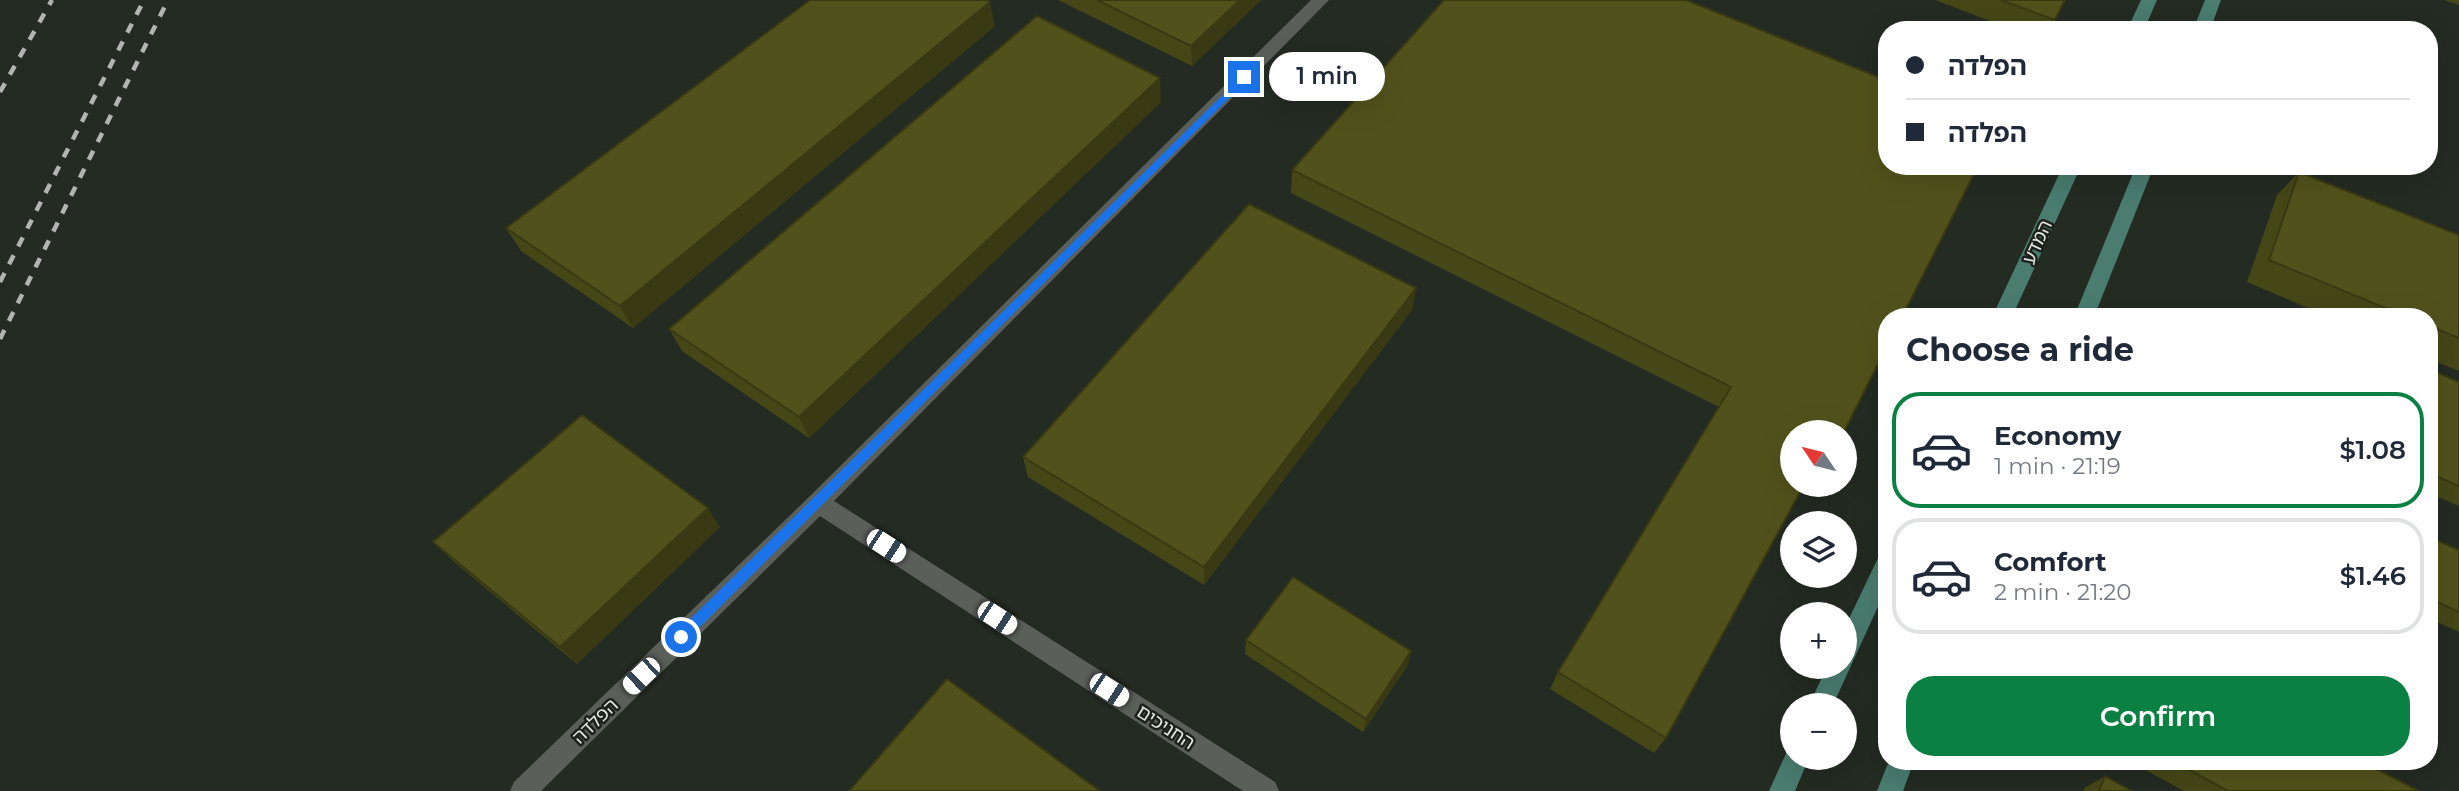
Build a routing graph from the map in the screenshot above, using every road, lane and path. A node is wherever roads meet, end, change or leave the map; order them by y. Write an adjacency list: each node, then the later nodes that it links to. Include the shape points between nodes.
1 (1321, 0): 10 (street, הפלדה)
2 (2149, 0): 4 (street)
3 (2213, 0): 5 (street)
4 (2139, 21)
5 (2205, 21)
6 (2068, 175): 8 (street, המדע)
7 (2141, 175): 9 (street)
8 (2006, 308)
9 (2088, 308)
10 (818, 503): 15 (street, הפלדה); 16 (street, החניכים)
11 (1878, 582): 12 (street)
12 (1857, 628)
13 (1792, 770): 17 (street)
14 (1898, 770): 18 (street)
15 (523, 791)
16 (1266, 791)
17 (1782, 791)
18 (1890, 791)

